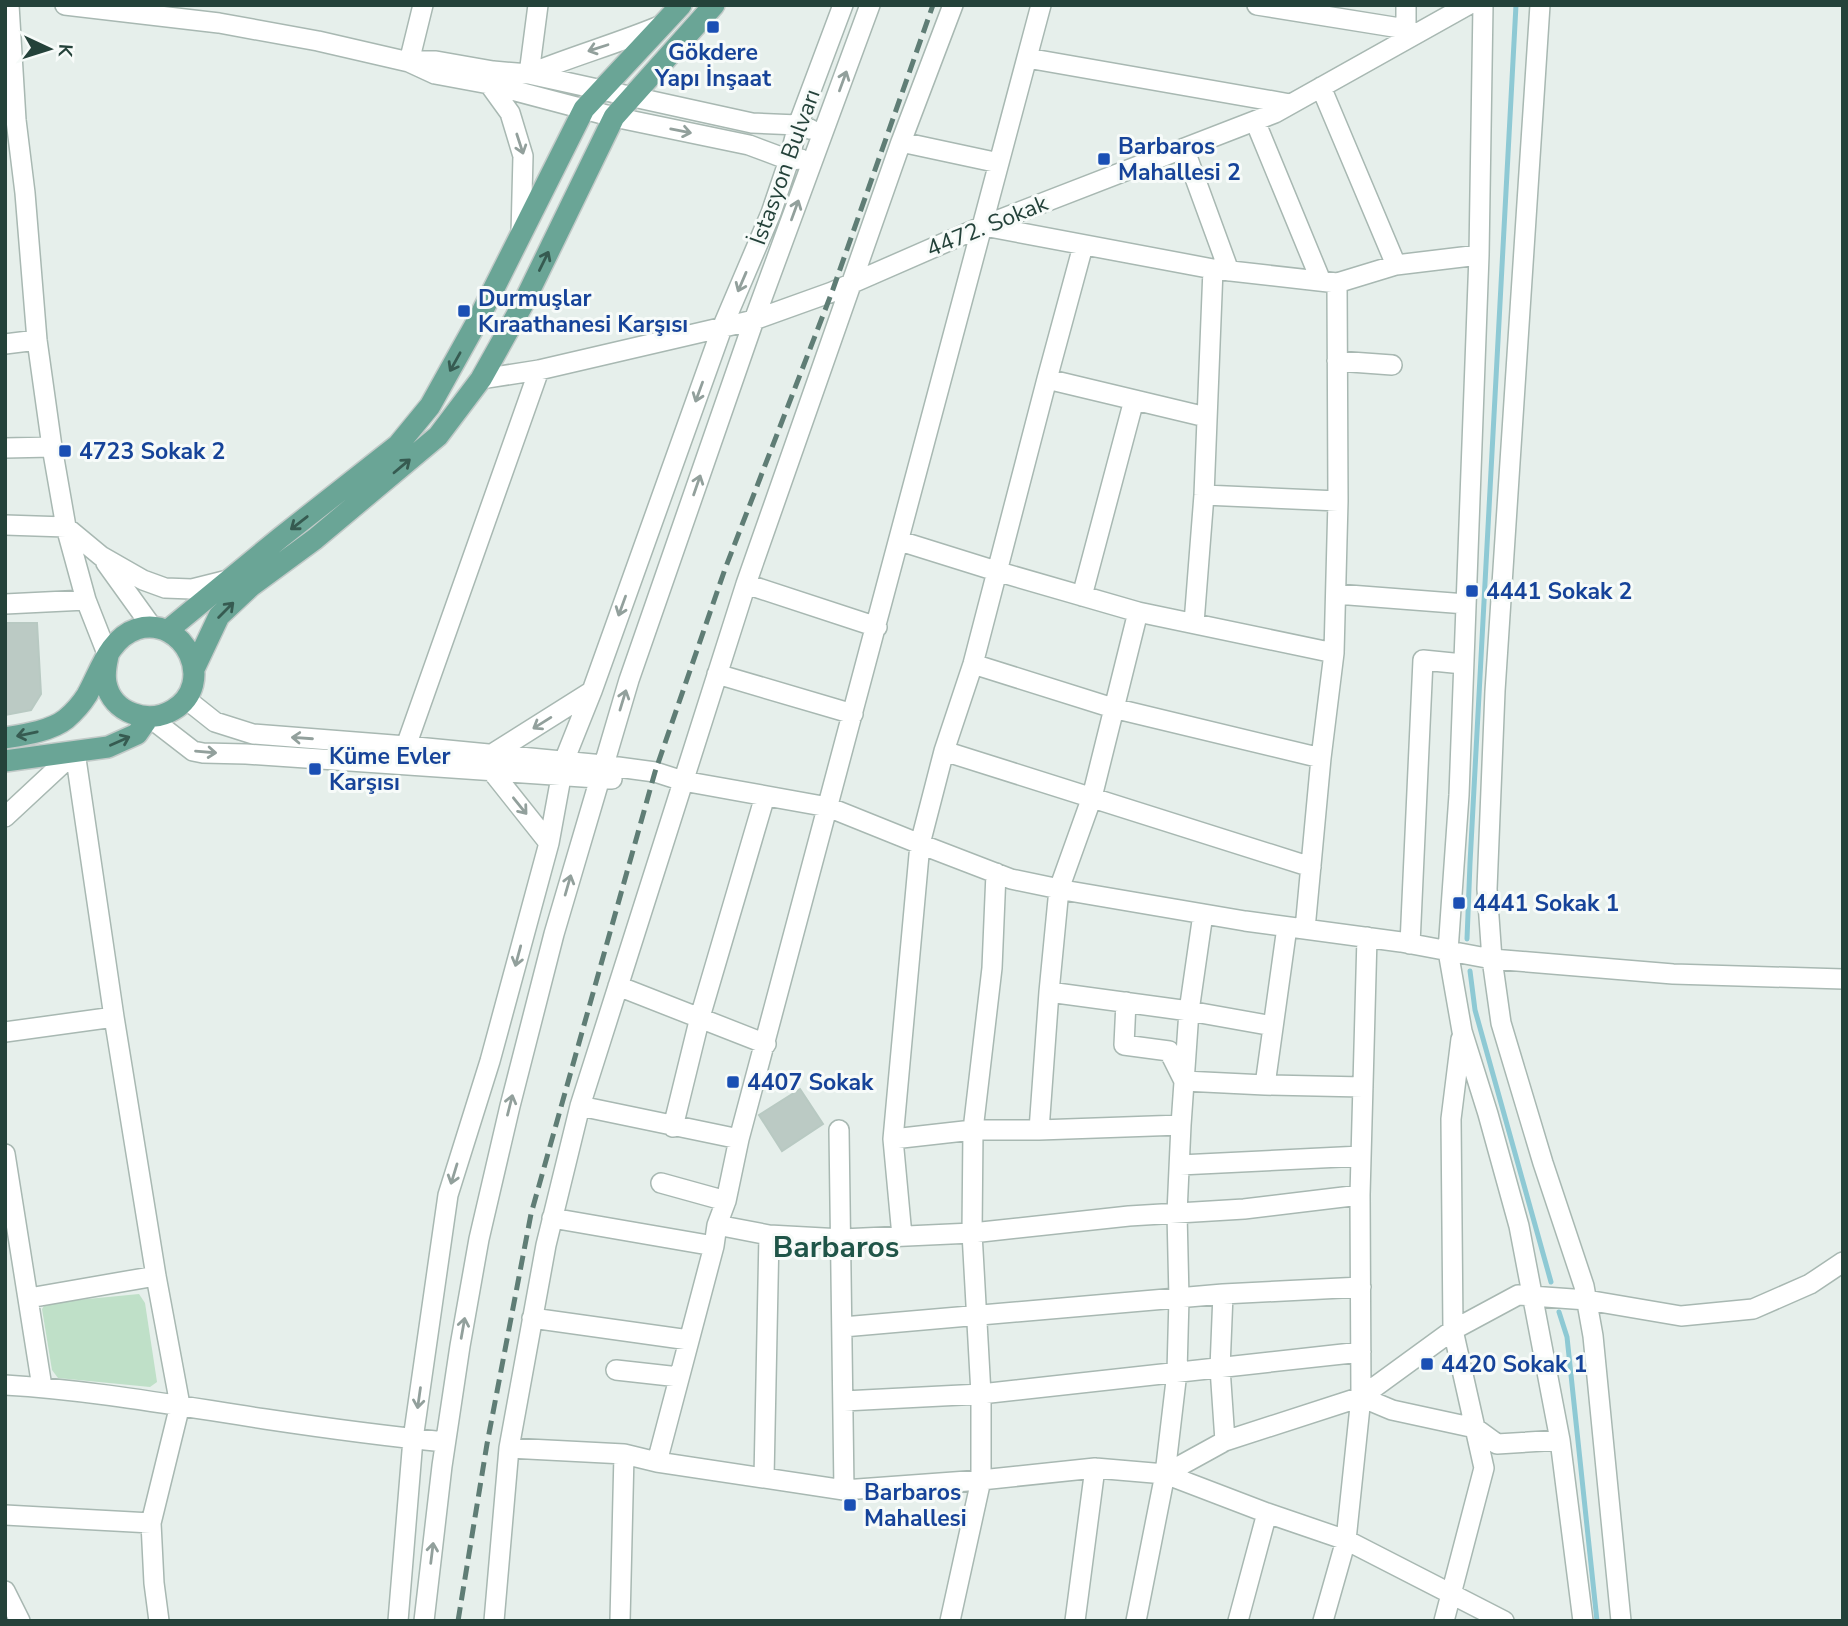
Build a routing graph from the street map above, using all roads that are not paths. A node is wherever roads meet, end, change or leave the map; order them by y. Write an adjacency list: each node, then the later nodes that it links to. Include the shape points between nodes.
1 (9, 5): 30 (street)
2 (65, 5): 16 (street)
3 (423, 5): 20 (street)
4 (538, 5): 21 (street)
5 (681, 5): 17 (main road)
6 (714, 5): 26 (main road)
7 (843, 5): 22 (street, İstasyon Bulvarı)
8 (870, 5): 36 (street, İstasyon Bulvarı, one-way to 8)
9 (953, 5): 34 (street)
10 (1041, 5): 19 (street)
11 (1257, 5): 18 (street)
12 (1406, 5): 18 (street)
13 (1468, 5): 18 (street, 4472. Sokak)
14 (1483, 5): 45 (street)
15 (1540, 5): 116 (street, via 1494,691 1487,889)
16 (222, 14): 20 (street)
17 (662, 25): 21 (street, one-way to 21); 25 (main road)
18 (1412, 31): 24 (street, 4472. Sokak)
19 (1027, 58): 27 (street); 39 (street)
20 (409, 62): 21 (street, via 436,61); 23 (street, via 435,74)
21 (529, 74): 25 (street)
22 (816, 82): 32 (street, via 776,119); 33 (street, İstasyon Bulvarı)
23 (489, 84): 28 (street); 43 (street, one-way to 43, via 510,113 523,156)
24 (1321, 87): 27 (street, 4472. Sokak); 46 (street)
25 (601, 90): 26 (street); 28 (main road)
26 (631, 97): 29 (main road); 32 (street)
27 (1290, 104): 31 (street, 4472. Sokak)
28 (584, 109): 29 (street); 43 (main road)
29 (614, 117): 35 (street, one-way to 35); 57 (main road, one-way to 29, via 523,304)
30 (11, 119): 40 (street)
31 (1255, 121): 37 (street, 4472. Sokak); 48 (street)
32 (752, 123): 33 (street)
33 (798, 125): 36 (street, via 817,135); 38 (street, İstasyon Bulvarı)
34 (901, 142): 39 (street); 49 (street)
35 (749, 145): 38 (street); 41 (street, via 768,163)
36 (820, 145): 38 (street, via 806,159); 50 (street, İstasyon Bulvarı, one-way to 36)
37 (1184, 148): 42 (street, 4472. Sokak); 47 (street)
38 (789, 160): 41 (street, İstasyon Bulvarı)
39 (999, 163): 42 (street)
40 (15, 193): 52 (street)
41 (771, 213): 51 (street, İstasyon Bulvarı, one-way to 51)
42 (982, 226): 44 (street); 49 (street, 4472. Sokak); 67 (street)
43 (521, 236): 70 (main road, one-way to 70, via 430,406 398,445)
44 (1083, 246): 47 (street); 58 (street)
45 (1479, 255): 46 (street); 76 (street)
46 (1396, 265): 48 (street)
47 (1221, 270): 48 (street); 60 (street)
48 (1329, 282): 54 (street)
49 (851, 283): 50 (street, 4472. Sokak); 71 (street)
50 (754, 320): 51 (street, 4472. Sokak); 100 (street, İstasyon Bulvarı, one-way to 50)
51 (723, 328): 56 (street, 4472. Sokak); 87 (street, İstasyon Bulvarı, one-way to 87)
52 (37, 340): 53 (street); 61 (street)
53 (5, 344)
54 (1337, 360): 55 (street); 64 (street)
55 (1392, 365)
56 (539, 370): 57 (street, 4472. Sokak); 93 (street)
57 (481, 379): 85 (main road, one-way to 57, via 219,616 438,436)
58 (1047, 379): 59 (street); 69 (street)
59 (1134, 400): 60 (street); 73 (street)
60 (1206, 417): 63 (street)
61 (52, 447): 62 (street); 66 (street)
62 (5, 448)
63 (1204, 495): 64 (street); 78 (street)
64 (1338, 501): 72 (street)
65 (5, 525): 66 (street)
66 (66, 527): 68 (street); 74 (street)
67 (900, 541): 69 (street); 79 (street)
68 (101, 556): 70 (street, via 165,588 192,589); 80 (street)
69 (996, 571): 73 (street); 83 (street)
70 (228, 580): 80 (main road)
71 (746, 584): 79 (street); 86 (street)
72 (1336, 594): 76 (street); 81 (street)
73 (1083, 596): 77 (street)
74 (86, 600): 75 (street); 82 (street)
75 (5, 604)
76 (1466, 604): 84 (street)
77 (1138, 612): 78 (street); 89 (street)
78 (1194, 622): 81 (street)
79 (877, 627): 90 (street)
80 (159, 629): 82 (main road, via 138,629 125,635); 85 (main road, via 186,646)
81 (1334, 653): 96 (street)
82 (108, 656): 91 (main road, via 105,678 112,698 135,715); 92 (main road, one-way to 92, via 85,698 64,721)
83 (973, 664): 89 (street); 94 (street)
84 (1462, 664): 114 (street, via 1423,660); 115 (street)
85 (194, 669): 88 (main road)
86 (717, 674): 90 (street); 101 (street)
87 (592, 691): 98 (street, one-way to 98); 99 (street, İstasyon Bulvarı)
88 (186, 699): 91 (main road, via 176,709); 93 (street, one-way to 88, via 253,734 215,722)
89 (1113, 708): 96 (street); 103 (street)
90 (853, 714): 104 (street)
91 (149, 717): 95 (main road, one-way to 91, via 108,747 137,734); 98 (street, one-way to 98, via 193,751 204,753)
92 (5, 738)
93 (405, 746): 98 (street)
94 (944, 751): 103 (street); 107 (street)
95 (75, 752): 97 (main road); 105 (street); 122 (street)
96 (1321, 758): 108 (street)
97 (5, 761)
98 (492, 762): 99 (street); 106 (street, one-way to 106)
99 (562, 768): 100 (street); 106 (street, İstasyon Bulvarı)
100 (601, 772): 101 (street, via 652,783); 181 (street, İstasyon Bulvarı, one-way to 100, via 478,1239 554,934)
101 (683, 781): 102 (street); 118 (street)
102 (765, 796): 104 (street); 123 (street)
103 (1092, 797): 108 (street); 110 (street)
104 (828, 807): 107 (street); 127 (street)
105 (5, 817)
106 (549, 842): 178 (street, İstasyon Bulvarı, one-way to 178, via 447,1195)
107 (920, 844): 109 (street); 138 (street)
108 (1311, 867): 112 (street)
109 (996, 873): 110 (street); 135 (street, via 992,968)
110 (1059, 889): 111 (street); 119 (street)
111 (1203, 914): 112 (street); 121 (street)
112 (1296, 928): 113 (street); 124 (street)
113 (1367, 937): 114 (street); 130 (street)
114 (1410, 944): 115 (street)
115 (1448, 951): 116 (street); 125 (street)
116 (1492, 959): 117 (street, via 1673,974); 160 (street, via 1501,1023)
117 (1843, 979)
118 (618, 986): 123 (street); 131 (street)
119 (1049, 992): 120 (street); 136 (street)
120 (1126, 1002): 121 (street); 128 (street, via 1124,1045 1169,1051)
121 (1189, 1010): 124 (street); 128 (street)
122 (114, 1017): 126 (street); 154 (street)
123 (700, 1017): 127 (street); 133 (street)
124 (1273, 1026): 129 (street)
125 (1462, 1031): 157 (street, via 1519,1226); 164 (street, via 1451,1119)
126 (5, 1032)
127 (766, 1044): 137 (street)
128 (1184, 1081): 129 (street); 132 (street)
129 (1265, 1085): 130 (street)
130 (1363, 1087): 140 (street)
131 (580, 1107): 133 (street); 146 (street)
132 (1181, 1125): 136 (street); 141 (street)
133 (673, 1127): 137 (street)
134 (839, 1130): 151 (street)
135 (973, 1130): 136 (street); 138 (street); 148 (street)
136 (1039, 1130)
137 (740, 1139): 144 (street)
138 (893, 1139): 150 (street)
139 (5, 1154): 158 (street)
140 (1361, 1156): 141 (street); 143 (street)
141 (1180, 1165): 145 (street)
142 (661, 1183): 144 (street)
143 (1360, 1195): 145 (street); 155 (street)
144 (726, 1201): 147 (street)
145 (1177, 1213): 148 (street); 159 (street)
146 (552, 1218): 152 (street); 162 (street)
147 (717, 1224): 149 (street); 152 (street)
148 (972, 1233): 150 (street); 161 (street)
149 (768, 1235): 151 (street); 187 (street)
150 (902, 1236): 151 (street)
151 (842, 1239): 163 (street)
152 (713, 1246): 165 (street)
153 (1843, 1262): 160 (street, via 1810,1284 1753,1309 1681,1316)
154 (156, 1276): 158 (street); 176 (street)
155 (1361, 1287): 156 (street); 166 (street)
156 (1223, 1294): 159 (street); 167 (street)
157 (1532, 1296): 160 (street); 164 (street, via 1518,1296); 179 (street)
158 (29, 1298): 172 (street)
159 (1179, 1298): 161 (street); 169 (street)
160 (1587, 1300): 210 (street)
161 (977, 1315): 163 (street); 173 (street)
162 (532, 1318): 165 (street); 182 (street)
163 (843, 1327): 175 (street)
164 (1453, 1330): 174 (street); 177 (street)
165 (689, 1340): 170 (street)
166 (1361, 1352): 167 (street); 174 (street)
167 (1220, 1368): 169 (street); 180 (street)
168 (616, 1370): 170 (street)
169 (1177, 1372): 173 (street); 186 (street)
170 (680, 1377): 184 (street)
171 (5, 1385): 172 (street)
172 (42, 1387): 176 (street)
173 (981, 1394): 175 (street); 188 (street)
174 (1361, 1397): 177 (street, via 1392,1410); 180 (street); 193 (street)
175 (844, 1401): 189 (street)
176 (180, 1405): 178 (street); 192 (street)
177 (1475, 1428): 179 (street, via 1497,1444); 195 (street, via 1484,1468)
178 (413, 1439): 181 (street); 196 (street, İstasyon Bulvarı)
179 (1560, 1440): 209 (street)
180 (1225, 1441): 186 (street)
181 (445, 1442): 199 (street, İstasyon Bulvarı, one-way to 181)
182 (509, 1448): 183 (street); 200 (street)
183 (624, 1454): 184 (street); 201 (street)
184 (657, 1462): 187 (street)
185 (1095, 1468): 186 (street); 188 (street); 203 (street)
186 (1165, 1474): 190 (street); 204 (street)
187 (764, 1478): 189 (street)
188 (981, 1480): 189 (street); 202 (street)
189 (844, 1490)
190 (1267, 1513): 193 (street); 205 (street)
191 (5, 1515): 192 (street)
192 (151, 1523): 198 (street)
193 (1346, 1540): 195 (street); 206 (street)
194 (5, 1591): 197 (street)
195 (1452, 1593): 207 (street); 208 (street)
196 (397, 1618)
197 (20, 1621)
198 (159, 1621)
199 (424, 1621)
200 (494, 1621)
201 (620, 1621)
202 (950, 1621)
203 (1074, 1621)
204 (1136, 1621)
205 (1238, 1621)
206 (1323, 1621)
207 (1444, 1621)
208 (1504, 1621)
209 (1583, 1621)
210 (1621, 1621)

